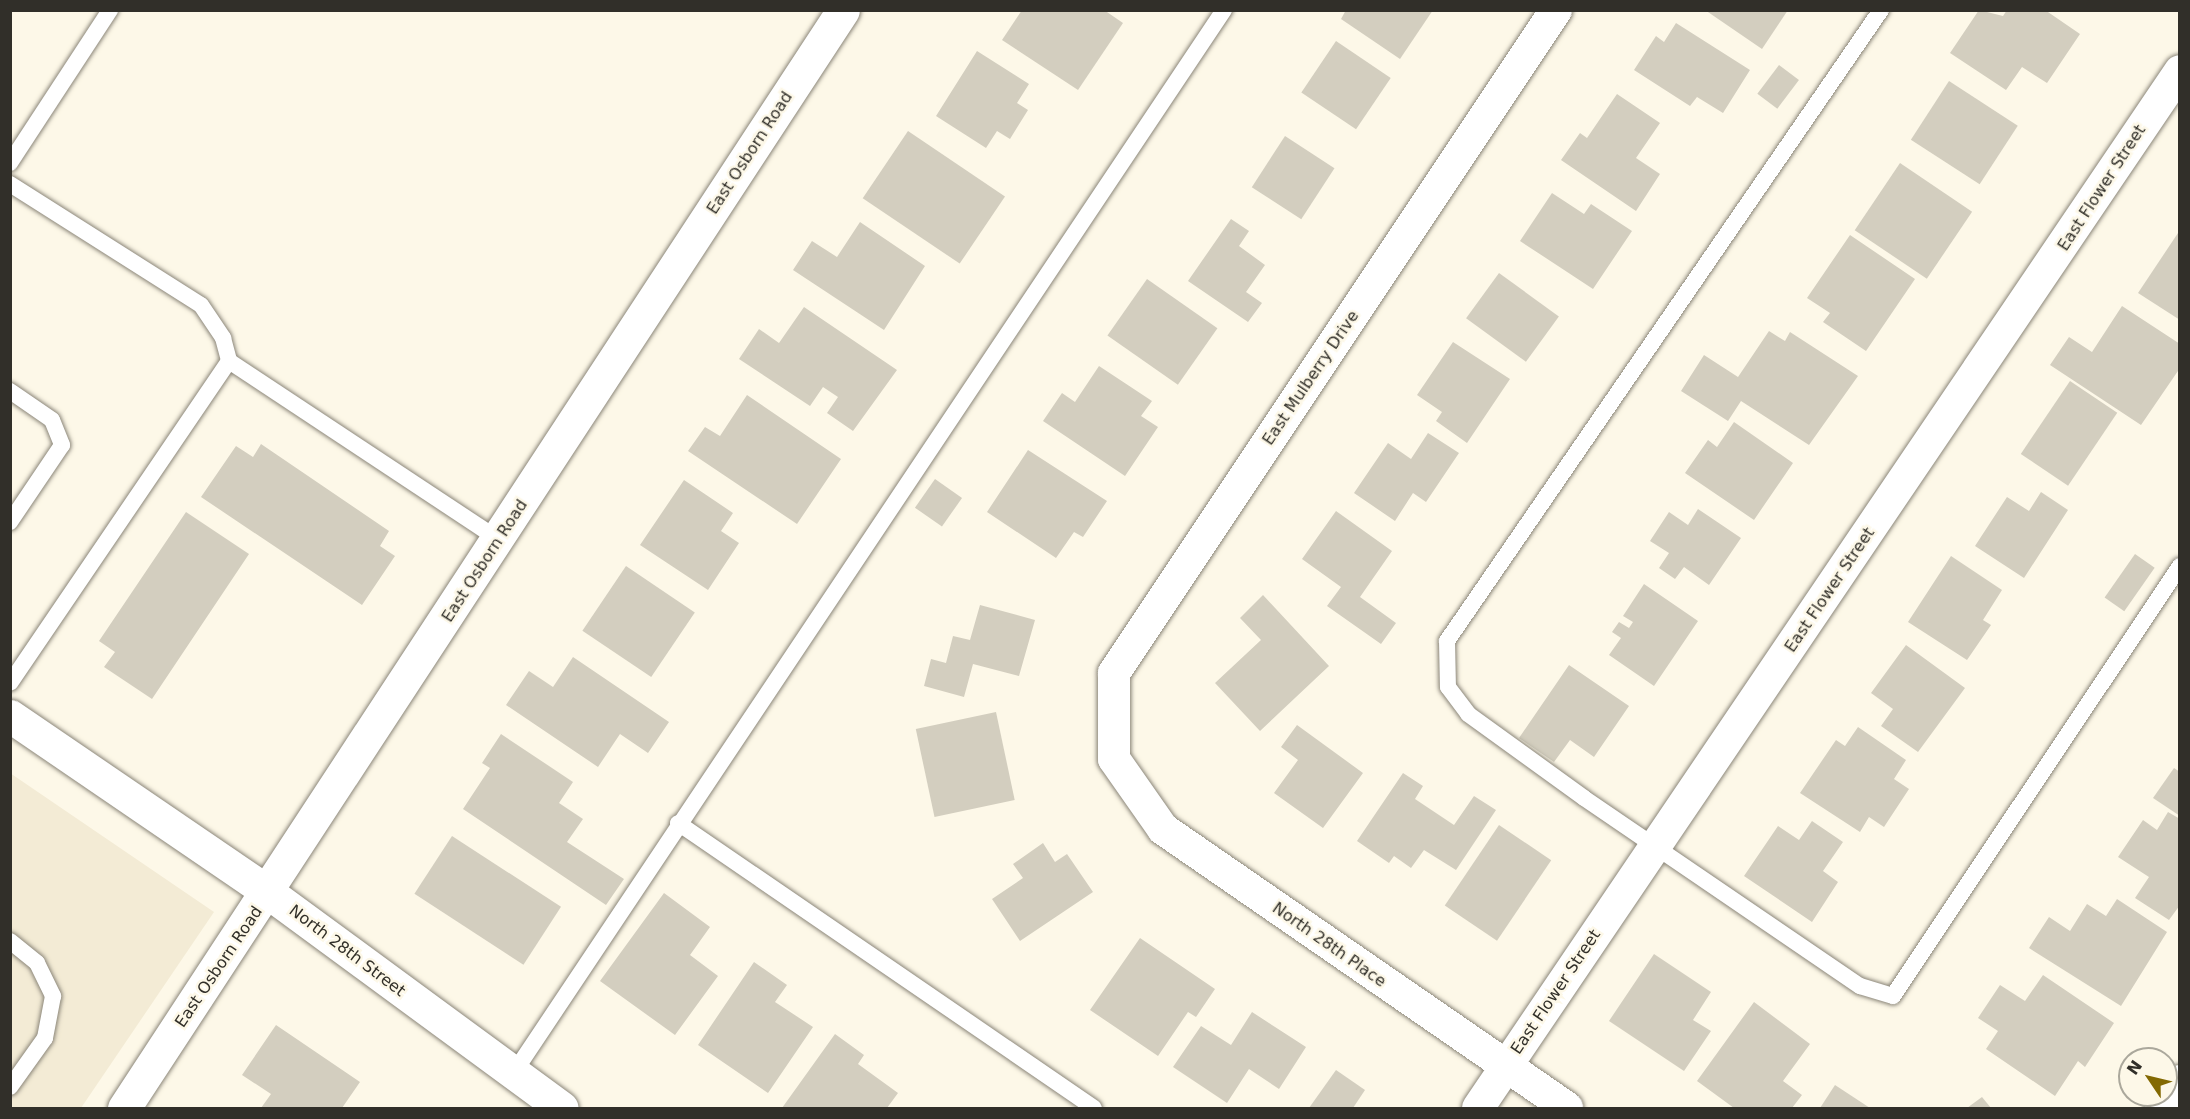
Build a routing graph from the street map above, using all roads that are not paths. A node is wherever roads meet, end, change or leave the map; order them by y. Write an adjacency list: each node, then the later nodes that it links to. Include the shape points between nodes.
1 (110, 10): 7 (lane)
2 (843, 10): 12 (main road, East Osborn Road)
3 (1224, 10): 17 (lane)
4 (1556, 10): 16 (street, East Mulberry Drive, via 1114,673)
5 (1881, 10): 18 (lane, via 1447,641 1449,687 1468,714)
6 (2180, 71): 18 (street, East Flower Street)
7 (10, 163)
8 (10, 184): 9 (lane, via 201,305 223,338)
9 (229, 361): 12 (lane); 14 (lane)
10 (10, 391): 11 (lane, via 52,420 62,445)
11 (10, 522)
12 (499, 540): 19 (main road, East Osborn Road)
13 (2180, 566): 18 (lane, via 1893,996 1860,986)
14 (10, 683)
15 (10, 716): 19 (main road, North 28th Street)
16 (1114, 759): 21 (street, North 28th Place, via 1163,829)
17 (678, 823): 22 (lane); 27 (lane)
18 (1656, 845): 21 (street, East Flower Street)
19 (269, 893): 22 (main road, North 28th Street); 25 (main road, East Osborn Road)
20 (10, 941): 24 (lane, via 37,963 53,996 45,1038)
21 (1504, 1068): 28 (street, East Flower Street); 29 (street, North 28th Place)
22 (513, 1074): 26 (main road, North 28th Street)
23 (2180, 1081): 30 (street)
24 (10, 1087)
25 (124, 1108)
26 (562, 1108)
27 (1094, 1108)
28 (1478, 1108)
29 (1567, 1108)
30 (2162, 1108)

